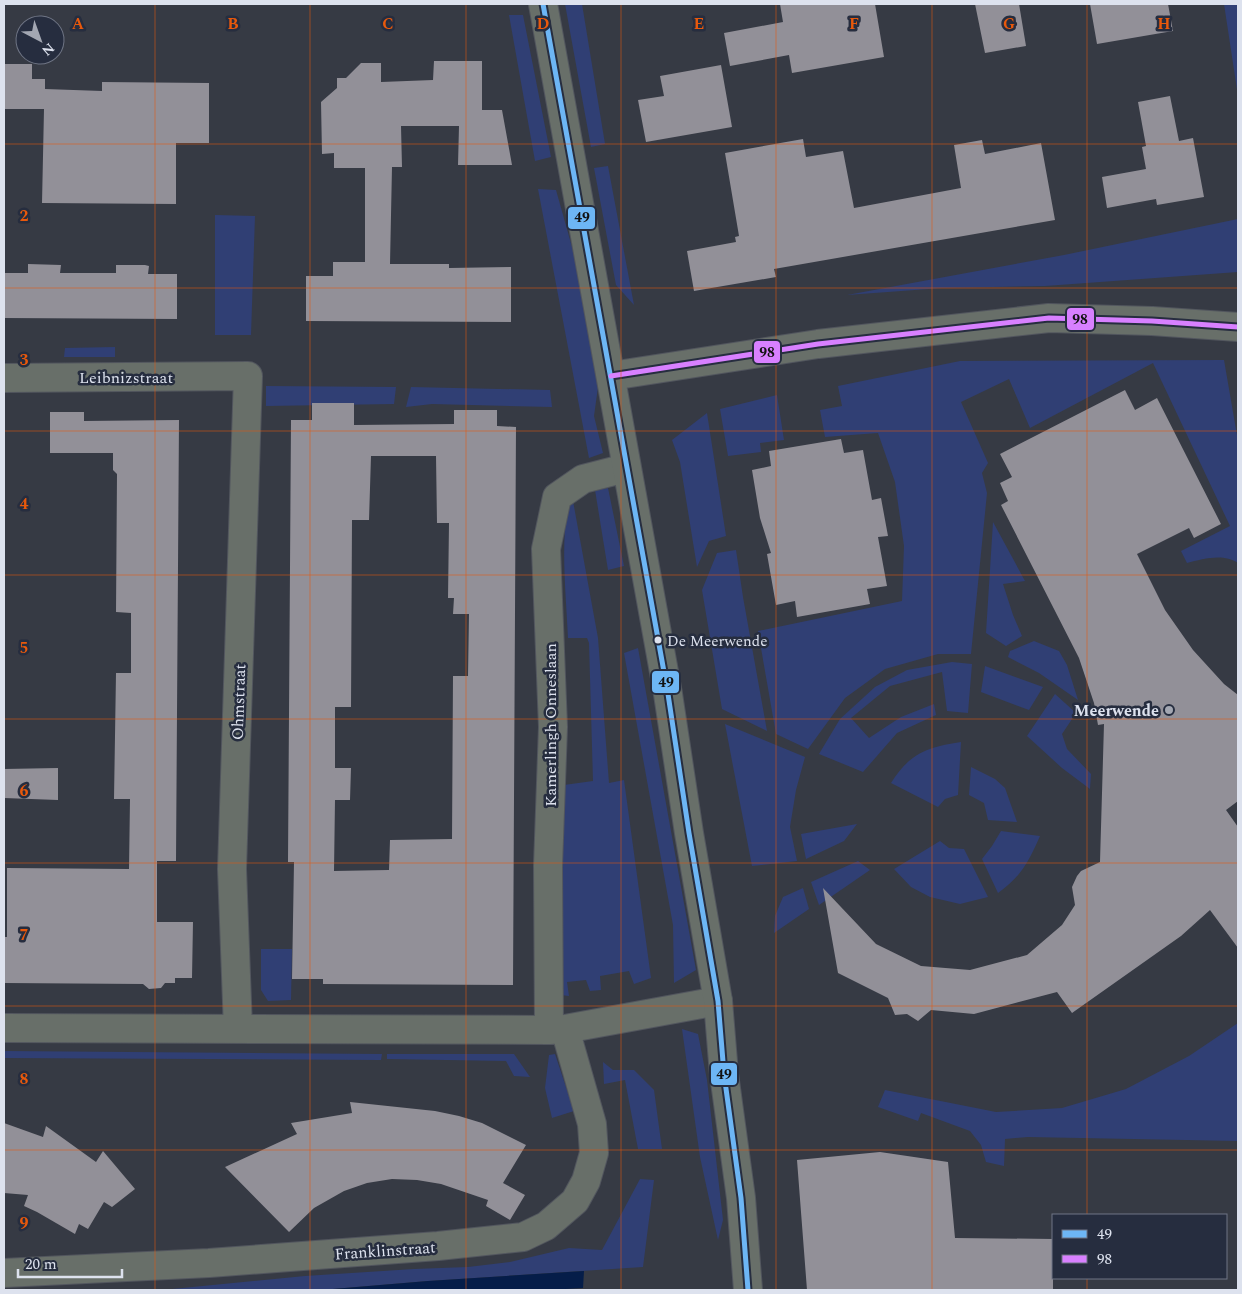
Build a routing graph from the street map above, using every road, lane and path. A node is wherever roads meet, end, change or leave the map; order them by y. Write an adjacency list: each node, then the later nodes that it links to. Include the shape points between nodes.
1 (543, 4): 4 (street)
2 (1238, 327): 4 (street, via 1050,318 818,344)
3 (248, 376): 5 (street, Leibnizstraat); 9 (street, Ohmstraat, via 232,869)
4 (611, 376): 6 (street)
5 (4, 378)
6 (626, 468): 7 (street, via 668,694); 10 (street, Kamerlingh Onneslaan, via 583,479 557,497 546,549 553,727 548,866)
7 (718, 1001): 10 (street); 12 (street, via 724,1074 741,1198)
8 (4, 1028): 9 (street)
9 (238, 1029): 10 (street)
10 (557, 1029): 11 (street, Franklinstraat, via 592,1124 594,1153 586,1181 575,1201 546,1226 523,1237 209,1263)
11 (4, 1274)
12 (748, 1290)

